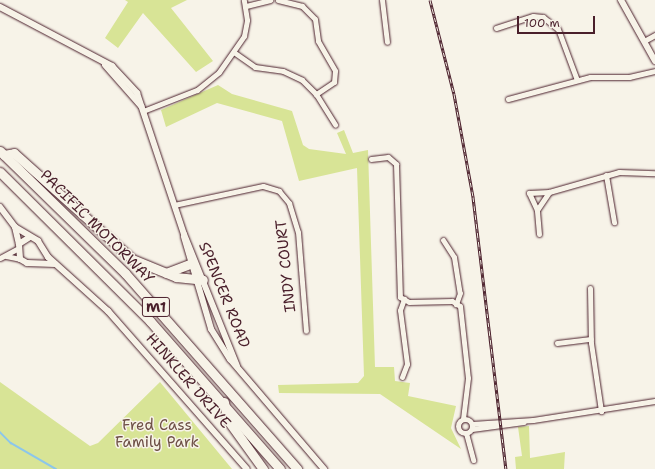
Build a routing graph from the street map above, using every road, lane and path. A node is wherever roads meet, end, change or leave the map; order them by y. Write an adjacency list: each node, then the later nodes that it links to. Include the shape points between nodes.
1 (244, 0): 6 (street)
2 (270, 0): 6 (street)
3 (278, 0): 17 (street, via 306,8 314,19 318,41 335,71 334,82)
4 (382, 0): 12 (street)
5 (621, 0): 11 (street)
6 (246, 6): 13 (street, via 246,28)
7 (0, 7): 8 (street, SPENCER ROAD)
8 (3, 11): 19 (street, SPENCER ROAD, via 102,62 122,78)
9 (496, 28): 16 (street, via 533,16 543,16 558,29)
10 (655, 35): 11 (street)
11 (644, 41): 14 (street)
12 (387, 42)
13 (235, 53): 17 (street, via 255,67 283,71 302,80); 19 (street, via 197,90)
14 (655, 61)
15 (655, 71): 16 (street, via 629,77)
16 (577, 80): 18 (street)
17 (316, 94): 20 (street)
18 (508, 99)
19 (142, 109): 27 (street, SPENCER ROAD)
20 (335, 125)
21 (2, 153): 44 (highway, via 14,153 129,256); 64 (highway, PACIFIC MOTORWAY / M1, via 125,273)
22 (371, 159): 47 (street, via 388,157 396,164 400,297)
23 (0, 172): 54 (highway, PACIFIC MOTORWAY / M1, via 150,321)
24 (655, 173): 25 (street)
25 (606, 175): 26 (street); 30 (street)
26 (549, 192): 29 (street); 29 (street, via 529,193)
27 (174, 205): 32 (street, SPENCER ROAD); 49 (street, INDY COURT, via 262,186 280,191 289,203 298,232)
28 (0, 207): 31 (street, HINKLER DRIVE)
29 (537, 210): 33 (street)
30 (614, 222)
31 (15, 227): 34 (street, HINKLER DRIVE); 36 (street, HINKLER DRIVE)
32 (184, 234): 43 (street, SPENCER ROAD); 45 (street, SPENCER ROAD)
33 (539, 234)
34 (30, 237): 36 (street); 37 (street, HINKLER DRIVE, via 38,241)
35 (442, 240): 48 (street, via 454,257 460,293)
36 (18, 246): 38 (street); 40 (street, HINKLER DRIVE)
37 (43, 250): 41 (street); 42 (street, HINKLER DRIVE)
38 (6, 256): 39 (street); 40 (street)
39 (0, 258)
40 (20, 259): 41 (street)
41 (36, 261): 42 (street)
42 (55, 264): 61 (street, HINKLER DRIVE, via 108,311)
43 (190, 264): 44 (highway); 45 (street, SPENCER ROAD)
44 (166, 273): 45 (highway)
45 (199, 279): 52 (street, SPENCER ROAD); 52 (street, SPENCER ROAD, via 211,329)
46 (590, 288): 50 (street)
47 (404, 299): 48 (street); 53 (street, via 400,310 407,364)
48 (456, 304): 57 (street, via 460,306 468,378)
49 (306, 331)
50 (591, 339): 51 (street); 56 (street)
51 (556, 343)
52 (237, 366): 65 (street, SPENCER ROAD)
53 (402, 377)
54 (224, 401): 62 (highway, via 227,419); 63 (highway, PACIFIC MOTORWAY / M1)
55 (655, 401): 56 (street)
56 (601, 411): 58 (street, via 533,420 515,425)
57 (463, 419): 58 (street); 59 (street, via 458,429)
58 (472, 426): 59 (street)
59 (466, 434): 60 (street)
60 (473, 460)
61 (248, 469)
62 (263, 469)
63 (280, 469)
64 (297, 469)
65 (324, 469)

